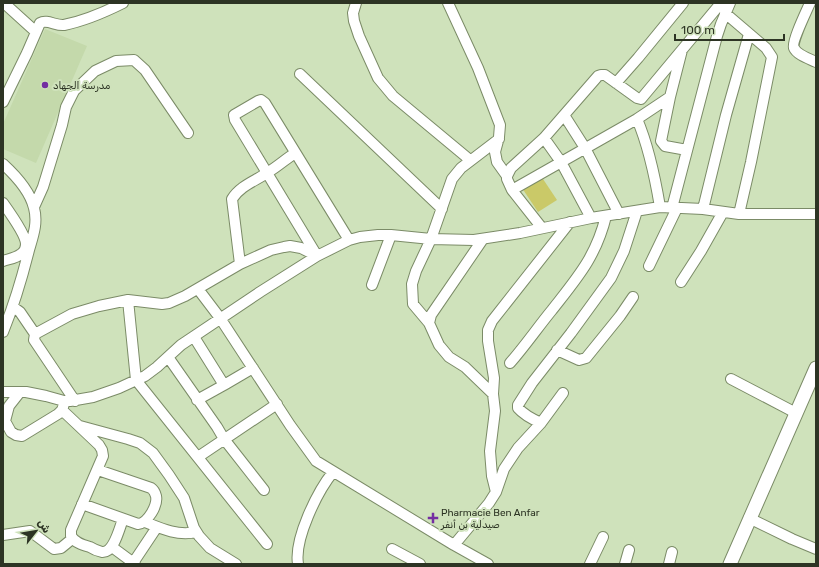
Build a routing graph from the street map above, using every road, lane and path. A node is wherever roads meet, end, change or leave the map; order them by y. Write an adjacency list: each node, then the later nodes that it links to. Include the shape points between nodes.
1 (4, 3): 10 (street)
2 (123, 3): 10 (street, via 65,25 42,21)
3 (356, 3): 26 (street, via 354,21 378,78 393,96)
4 (448, 3): 22 (street, via 500,124)
5 (683, 3): 15 (street)
6 (721, 3): 12 (street)
7 (730, 3): 9 (street)
8 (809, 5): 13 (street, via 793,46 798,53)
9 (725, 13): 11 (street); 24 (street)
10 (36, 32): 17 (street)
11 (749, 34): 37 (street); 41 (street, via 766,48 772,60)
12 (683, 48): 15 (street, via 641,99); 16 (street)
13 (816, 62)
14 (300, 74): 36 (street)
15 (616, 83): 18 (street, via 605,75 599,75)
16 (670, 97): 19 (street); 24 (street, via 662,143 665,146)
17 (3, 102)
18 (564, 115): 21 (street); 23 (street)
19 (638, 119): 23 (street); 34 (street, via 647,145)
20 (188, 133): 33 (street, via 145,70 134,60 116,60 95,71 74,91 66,107 47,173)
21 (544, 138): 27 (street); 30 (street, via 511,168)
22 (499, 139): 26 (street); 30 (street, via 495,152 497,162)
23 (585, 148): 27 (street); 40 (street)
24 (687, 150): 35 (street)
25 (295, 153): 29 (street); 29 (street, via 261,100 234,115); 50 (street)
26 (470, 160): 36 (street, via 452,178)
27 (561, 162): 31 (street); 44 (street)
28 (3, 164): 33 (street, via 15,175)
29 (267, 173): 51 (street); 53 (street, via 246,186 232,199)
30 (507, 176): 31 (street)
31 (512, 190): 46 (street)
32 (3, 203): 52 (street, via 26,240 24,250 19,256)
33 (34, 207): 60 (street, via 36,224)
34 (660, 207): 35 (street); 38 (street)
35 (675, 208): 37 (street); 54 (street)
36 (442, 209): 48 (street)
37 (704, 209): 39 (street)
38 (637, 211): 40 (street); 66 (street, via 616,270)
39 (723, 212): 41 (street); 55 (street)
40 (619, 214): 43 (street)
41 (739, 214): 42 (street)
42 (816, 214)
43 (606, 216): 44 (street); 68 (street, via 599,241 586,265)
44 (591, 218): 45 (street)
45 (570, 222): 46 (street); 77 (street, via 492,321 488,330 488,341 494,378)
46 (542, 228): 49 (street)
47 (391, 235): 48 (street); 50 (street); 56 (street)
48 (431, 239): 49 (street); 62 (street, via 412,284 413,304)
49 (482, 239): 62 (street, via 431,315)
50 (348, 240): 51 (street)
51 (317, 256): 53 (street, via 290,246 271,250); 61 (street)
52 (3, 260)
53 (240, 264): 57 (street)
54 (649, 266)
55 (681, 282)
56 (372, 285)
57 (198, 289): 59 (street, via 165,304); 61 (street)
58 (633, 297): 66 (street, via 584,360)
59 (128, 300): 64 (street, via 72,314); 72 (street)
60 (13, 307): 63 (street); 64 (street, via 20,312)
61 (220, 318): 65 (street); 69 (street)
62 (429, 323): 77 (street, via 439,345 448,357 465,367)
63 (3, 332)
64 (35, 334): 79 (street, via 34,340)
65 (194, 337): 67 (street); 73 (street)
66 (558, 350): 83 (street, via 517,406 523,413)
67 (168, 357): 72 (street); 78 (street)
68 (510, 363)
69 (253, 368): 73 (street); 80 (street)
70 (816, 368): 82 (main road)
71 (731, 379): 82 (street)
72 (136, 380): 79 (street, via 108,392); 86 (street)
73 (224, 385): 78 (street)
74 (3, 392): 75 (street)
75 (20, 392): 81 (street, via 46,396); 81 (street, via 9,406 5,421 11,432 16,435 22,436 30,432 58,414)
76 (563, 392): 83 (street)
77 (493, 394): 90 (street, via 495,411 490,451)
78 (197, 400): 85 (street)
79 (76, 401): 81 (street)
80 (277, 404): 85 (street); 88 (street, via 316,461)
81 (63, 405): 84 (street)
82 (796, 414): 92 (main road)
83 (541, 423): 90 (street, via 507,463)
84 (78, 425): 87 (street, via 102,450 103,456); 96 (street, via 140,443 153,453 184,498)
85 (224, 439): 86 (street); 89 (street)
86 (198, 457): 100 (street)
87 (98, 470): 91 (street); 94 (street, via 154,490 157,498)
88 (333, 472): 101 (street); 109 (street, via 324,483 301,533)
89 (264, 490)
90 (496, 492): 101 (street)
91 (82, 504): 93 (street); 99 (street, via 71,530)
92 (750, 518): 103 (street); 115 (main road)
93 (123, 519): 94 (street, via 138,524); 102 (street)
94 (145, 522): 95 (street)
95 (157, 527): 96 (street, via 178,533); 107 (street)
96 (196, 532): 108 (street, via 210,548)
97 (3, 535): 99 (street, via 30,531 54,549 61,548)
98 (603, 536): 112 (street)
99 (72, 539): 102 (street, via 100,552)
100 (267, 544)
101 (454, 545): 111 (street)
102 (112, 547): 107 (street)
103 (816, 548)
104 (392, 549): 110 (street)
105 (629, 550): 113 (street)
106 (672, 552): 114 (street)
107 (134, 563)
108 (236, 564)
109 (298, 564)
110 (420, 564)
111 (488, 564)
112 (590, 564)
113 (625, 564)
114 (669, 564)
115 (730, 564)

